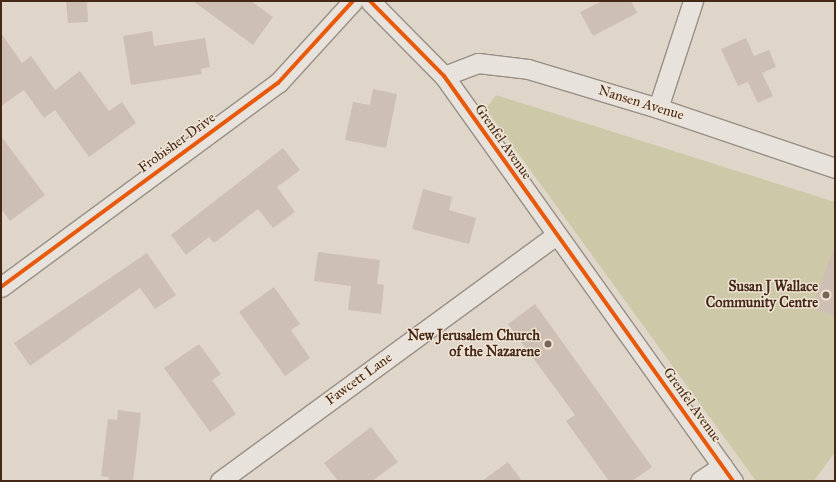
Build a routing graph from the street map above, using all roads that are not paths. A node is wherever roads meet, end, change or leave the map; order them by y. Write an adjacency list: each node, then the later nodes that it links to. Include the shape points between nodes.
1 (353, 1): 8 (street, Frobisher Drive, via 278,83)
2 (370, 1): 4 (street, Grenfel Avenue)
3 (693, 1): 5 (street)
4 (444, 76): 5 (street, Nansen Avenue, via 478,63 528,69); 7 (street, Grenfel Avenue)
5 (658, 108): 6 (street, Nansen Avenue)
6 (835, 168)
7 (556, 235): 9 (street, Grenfel Avenue); 10 (street, Fawcett Lane)
8 (1, 287)
9 (722, 466): 11 (street); 12 (street, Grenfel Avenue)
10 (220, 481)
11 (700, 481)
12 (733, 481)

